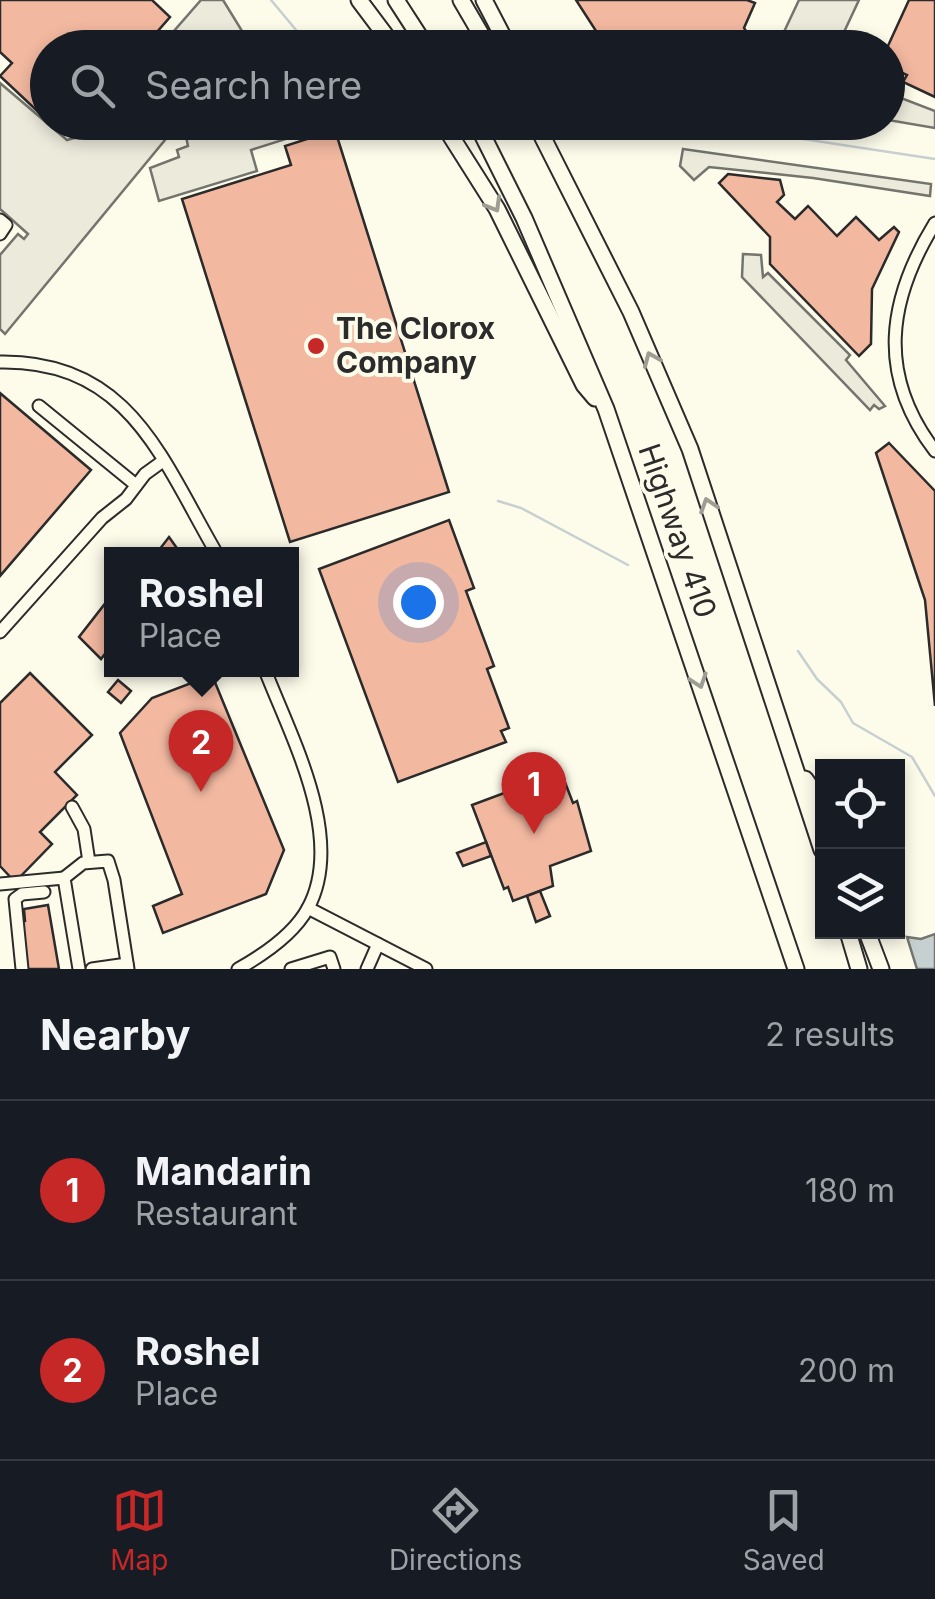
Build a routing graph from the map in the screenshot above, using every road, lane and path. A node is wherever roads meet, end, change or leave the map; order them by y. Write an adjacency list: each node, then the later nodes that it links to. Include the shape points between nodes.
1 (359, 0): 5 (highway)
2 (396, 0): 6 (highway)
3 (461, 0): 7 (highway)
4 (484, 0): 8 (highway)
5 (382, 30)
6 (415, 30)
7 (479, 30)
8 (500, 30)
9 (453, 140): 17 (highway, one-way to 17, via 497,210 584,385)
10 (485, 140): 17 (highway, Highway 410)
11 (545, 140): 13 (highway, Highway 410)
12 (550, 140): 13 (highway)
13 (552, 151): 24 (highway, Highway 410, one-way to 13, via 690,449)
14 (935, 223): 18 (street, via 902,287 895,346 906,402)
15 (0, 362): 19 (street, via 64,370 110,394)
16 (39, 406): 20 (street)
17 (606, 409): 45 (highway, Highway 410, one-way to 45)
18 (935, 451)
19 (164, 461): 20 (street); 21 (street)
20 (136, 486): 22 (street)
21 (214, 547)
22 (0, 632)
23 (268, 677): 32 (street, via 321,830)
24 (796, 768): 25 (highway); 27 (highway, Highway 410)
25 (815, 794)
26 (72, 807): 28 (street)
27 (822, 849)
28 (89, 862): 29 (street); 36 (street, via 108,861)
29 (64, 878): 30 (street); 38 (street)
30 (0, 884)
31 (44, 892): 37 (street, via 15,900)
32 (308, 908): 35 (street); 40 (street, via 278,942)
33 (850, 939): 46 (highway)
34 (869, 939): 47 (highway)
35 (378, 944): 43 (street); 44 (street)
36 (127, 967): 39 (street)
37 (22, 969)
38 (79, 969)
39 (92, 969)
40 (238, 969)
41 (291, 969): 42 (street, via 330,957)
42 (334, 969)
43 (367, 969)
44 (426, 969)
45 (796, 969)
46 (859, 969)
47 (882, 969)

